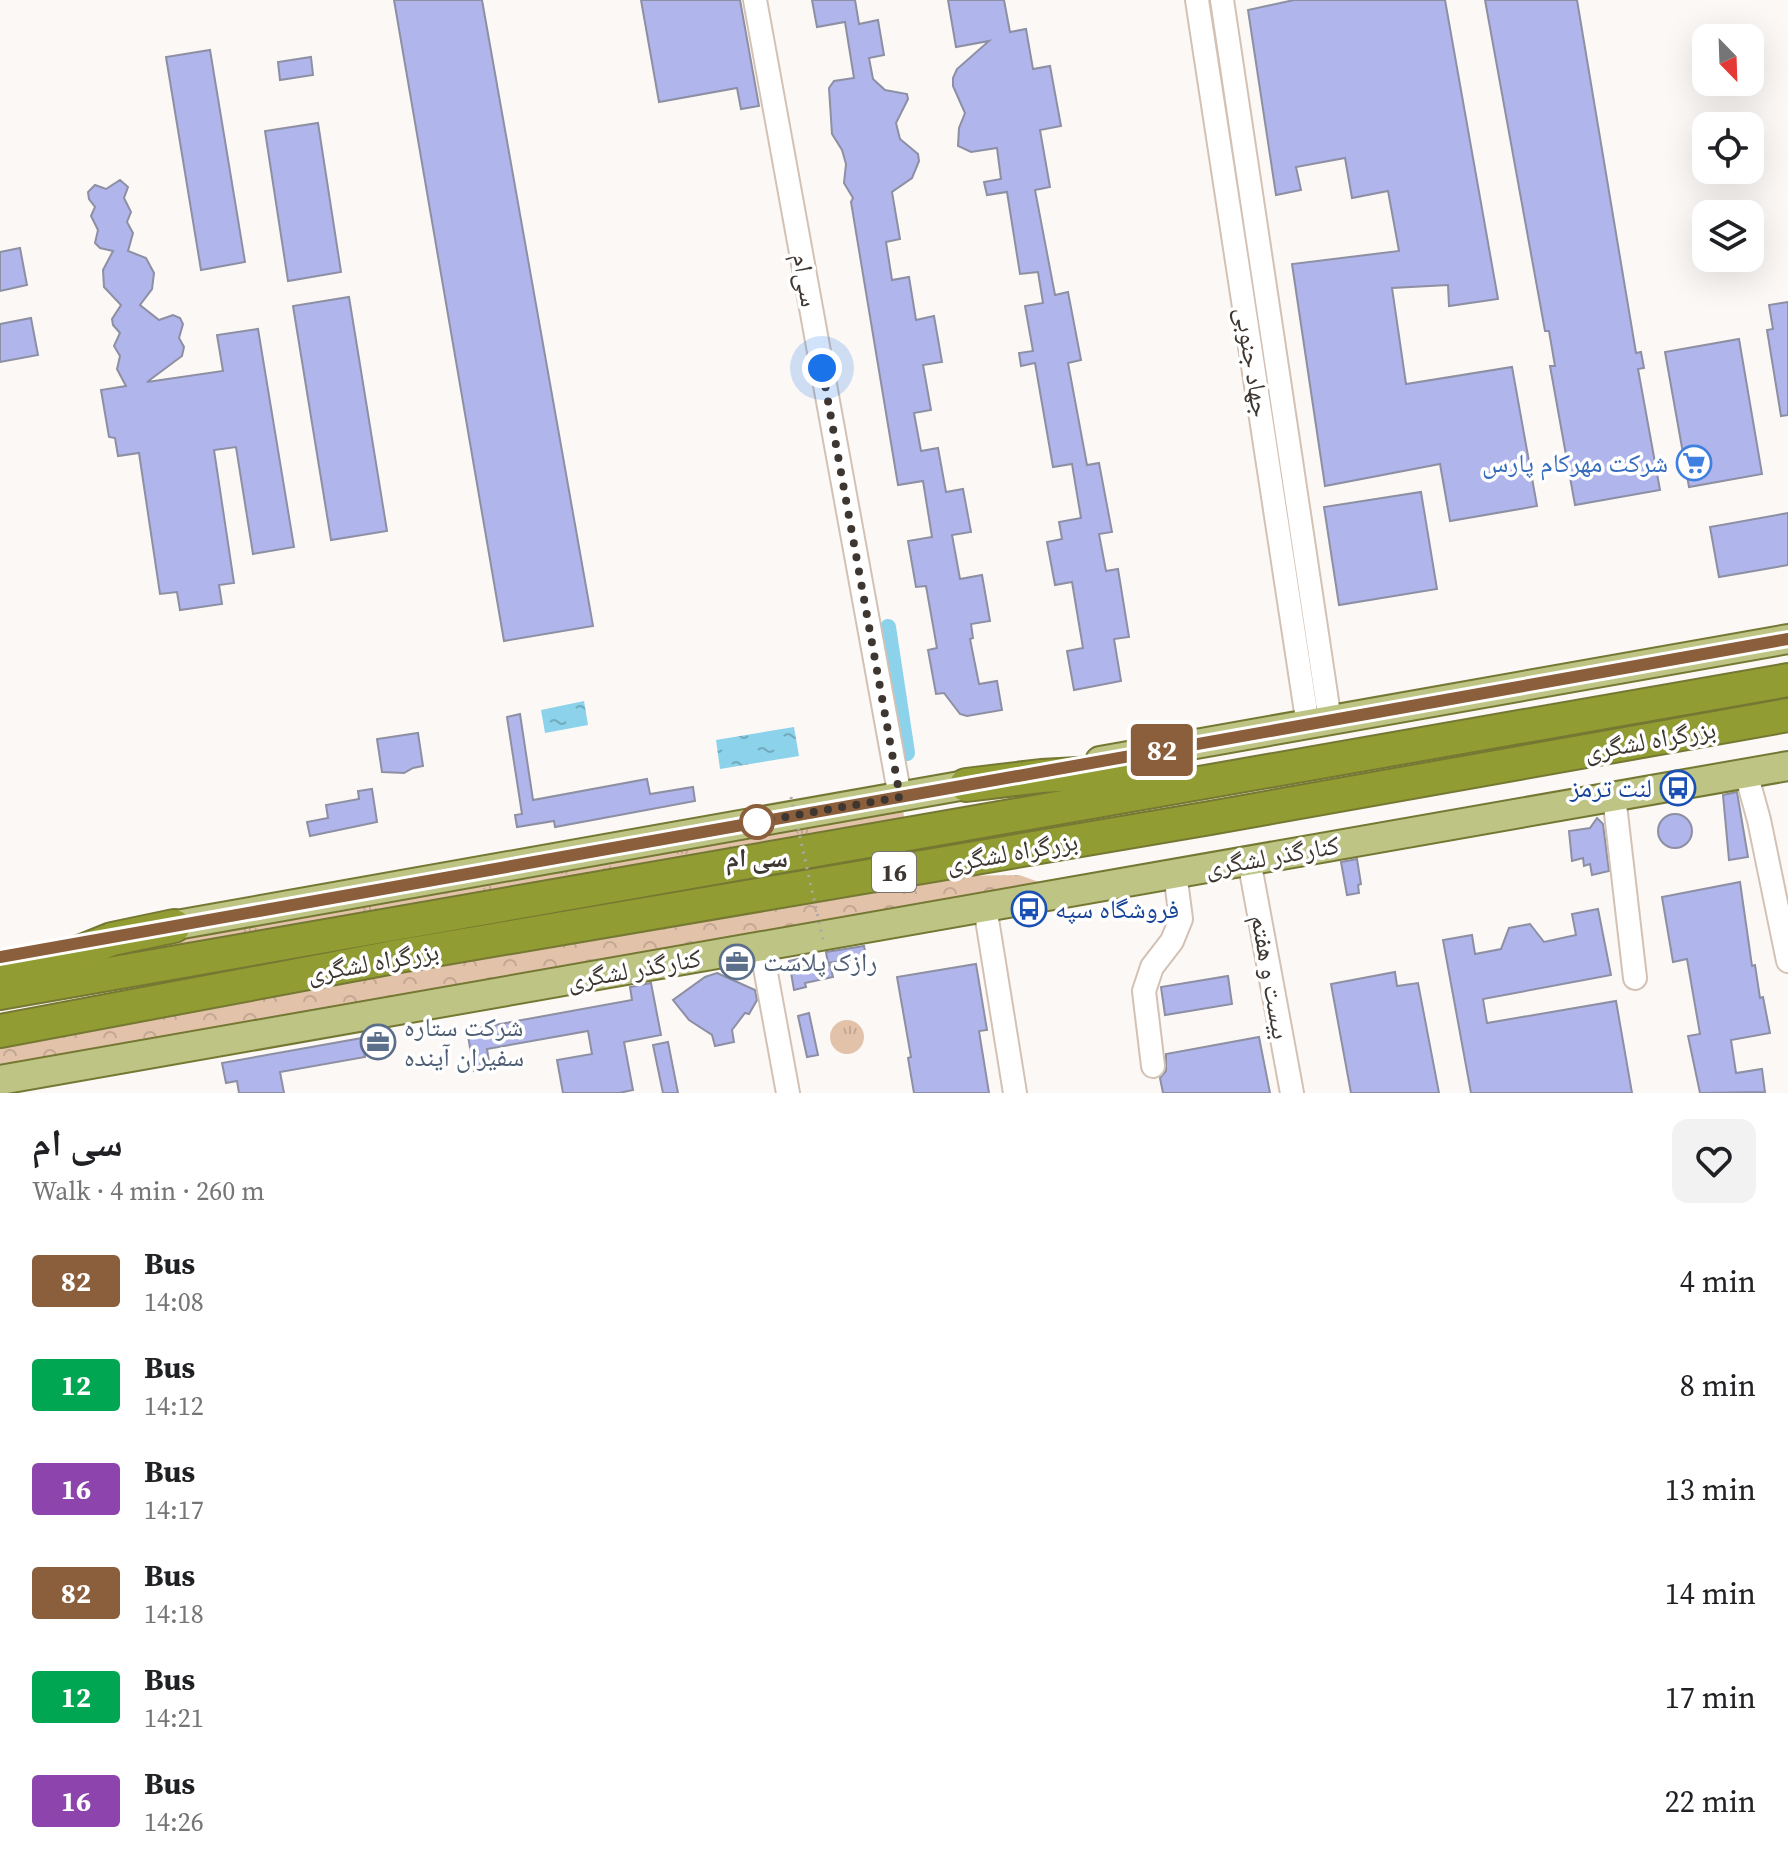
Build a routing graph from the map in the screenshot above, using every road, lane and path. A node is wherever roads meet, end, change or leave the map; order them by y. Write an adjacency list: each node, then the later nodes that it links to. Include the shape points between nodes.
1 (755, 0): 14 (street, سی‌ام)
2 (1197, 0): 7 (street, جهاد جنوبی)
3 (1222, 0): 7 (street, جهاد جنوبی)
4 (1788, 639): 7 (main road)
5 (1788, 680): 8 (highway, بزرگراه لشگری / 16)
6 (1788, 715): 26 (highway, بزرگراه لشگری / 16)
7 (1319, 723): 11 (main road)
8 (1315, 761): 11 (highway); 25 (highway, بزرگراه لشگری / 16)
9 (1788, 766): 10 (main road, کنارگذر لشگری)
10 (1746, 773): 12 (main road, کنارگذر لشگری); 22 (street)
11 (966, 785): 14 (main road)
12 (1614, 796): 15 (main road, کنارگذر لشگری); 24 (street)
13 (791, 797): 19 (path, bridge)
14 (900, 797): 18 (main road)
15 (1249, 860): 16 (main road, کنارگذر لشگری); 31 (street, بیست و هفتم)
16 (1175, 873): 17 (main road, کنارگذر لشگری); 27 (street, via 1181,919 1144,991)
17 (985, 907): 20 (main road, کنارگذر لشگری); 30 (street)
18 (174, 926): 21 (main road); 23 (highway)
19 (824, 944)
20 (761, 946): 28 (main road, کنارگذر لشگری); 29 (street)
21 (0, 957)
22 (1788, 961)
23 (0, 973)
24 (1635, 978)
25 (0, 993)
26 (0, 1031)
27 (1153, 1066)
28 (0, 1080)
29 (788, 1093)
30 (1015, 1093)
31 (1292, 1093)

